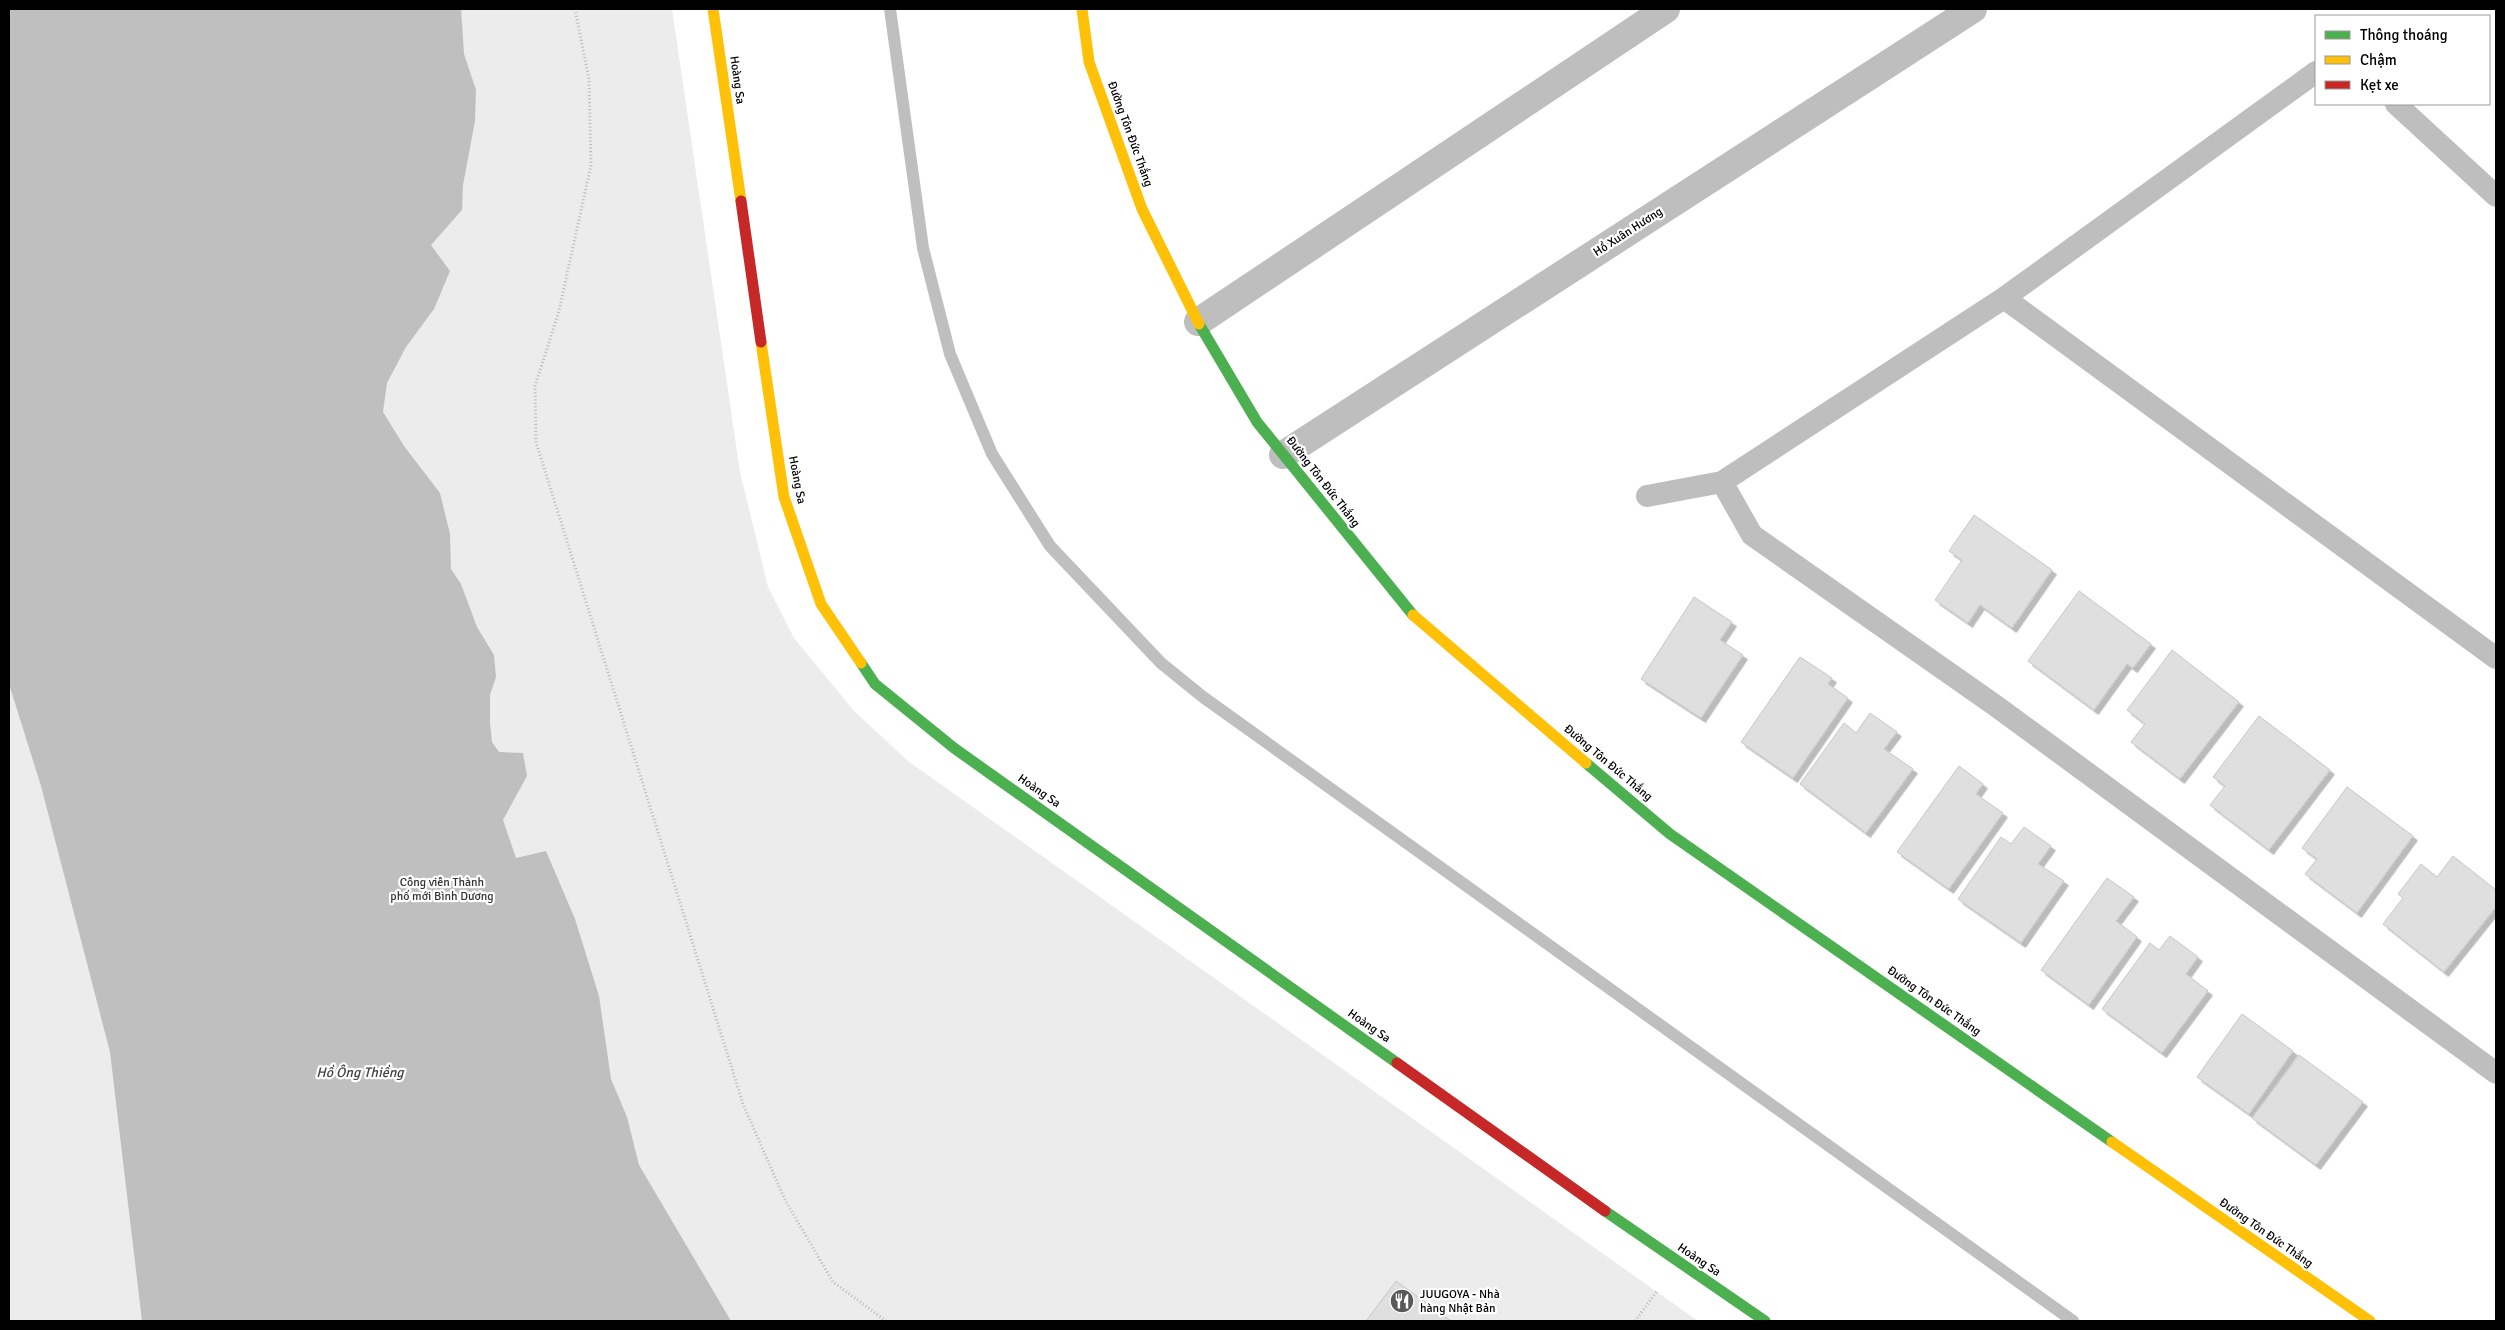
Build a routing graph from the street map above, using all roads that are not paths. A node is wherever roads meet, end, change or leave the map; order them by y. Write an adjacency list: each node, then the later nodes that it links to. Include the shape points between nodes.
1 (713, 9): 15 (street, Hoàng Sa, via 784,497 821,604 875,684 962,754 1678,1263)
2 (1082, 9): 9 (street, Đường Tôn Đức Thắng, via 1089,62 1142,209)
3 (1666, 9): 9 (street)
4 (1974, 9): 10 (street, Hồ Xuân Hương)
5 (2315, 73): 8 (lane)
6 (2397, 105): 7 (lane)
7 (2496, 196)
8 (2004, 298): 11 (lane); 13 (lane)
9 (1198, 322): 10 (street, Đường Tôn Đức Thắng, via 1257,422)
10 (1284, 455): 16 (street, Đường Tôn Đức Thắng, via 1407,610 1670,834)
11 (1722, 482): 12 (lane); 14 (lane, via 1752,535 1996,706)
12 (1647, 496)
13 (2496, 658)
14 (2496, 1073)
15 (1765, 1321)
16 (2370, 1321)

